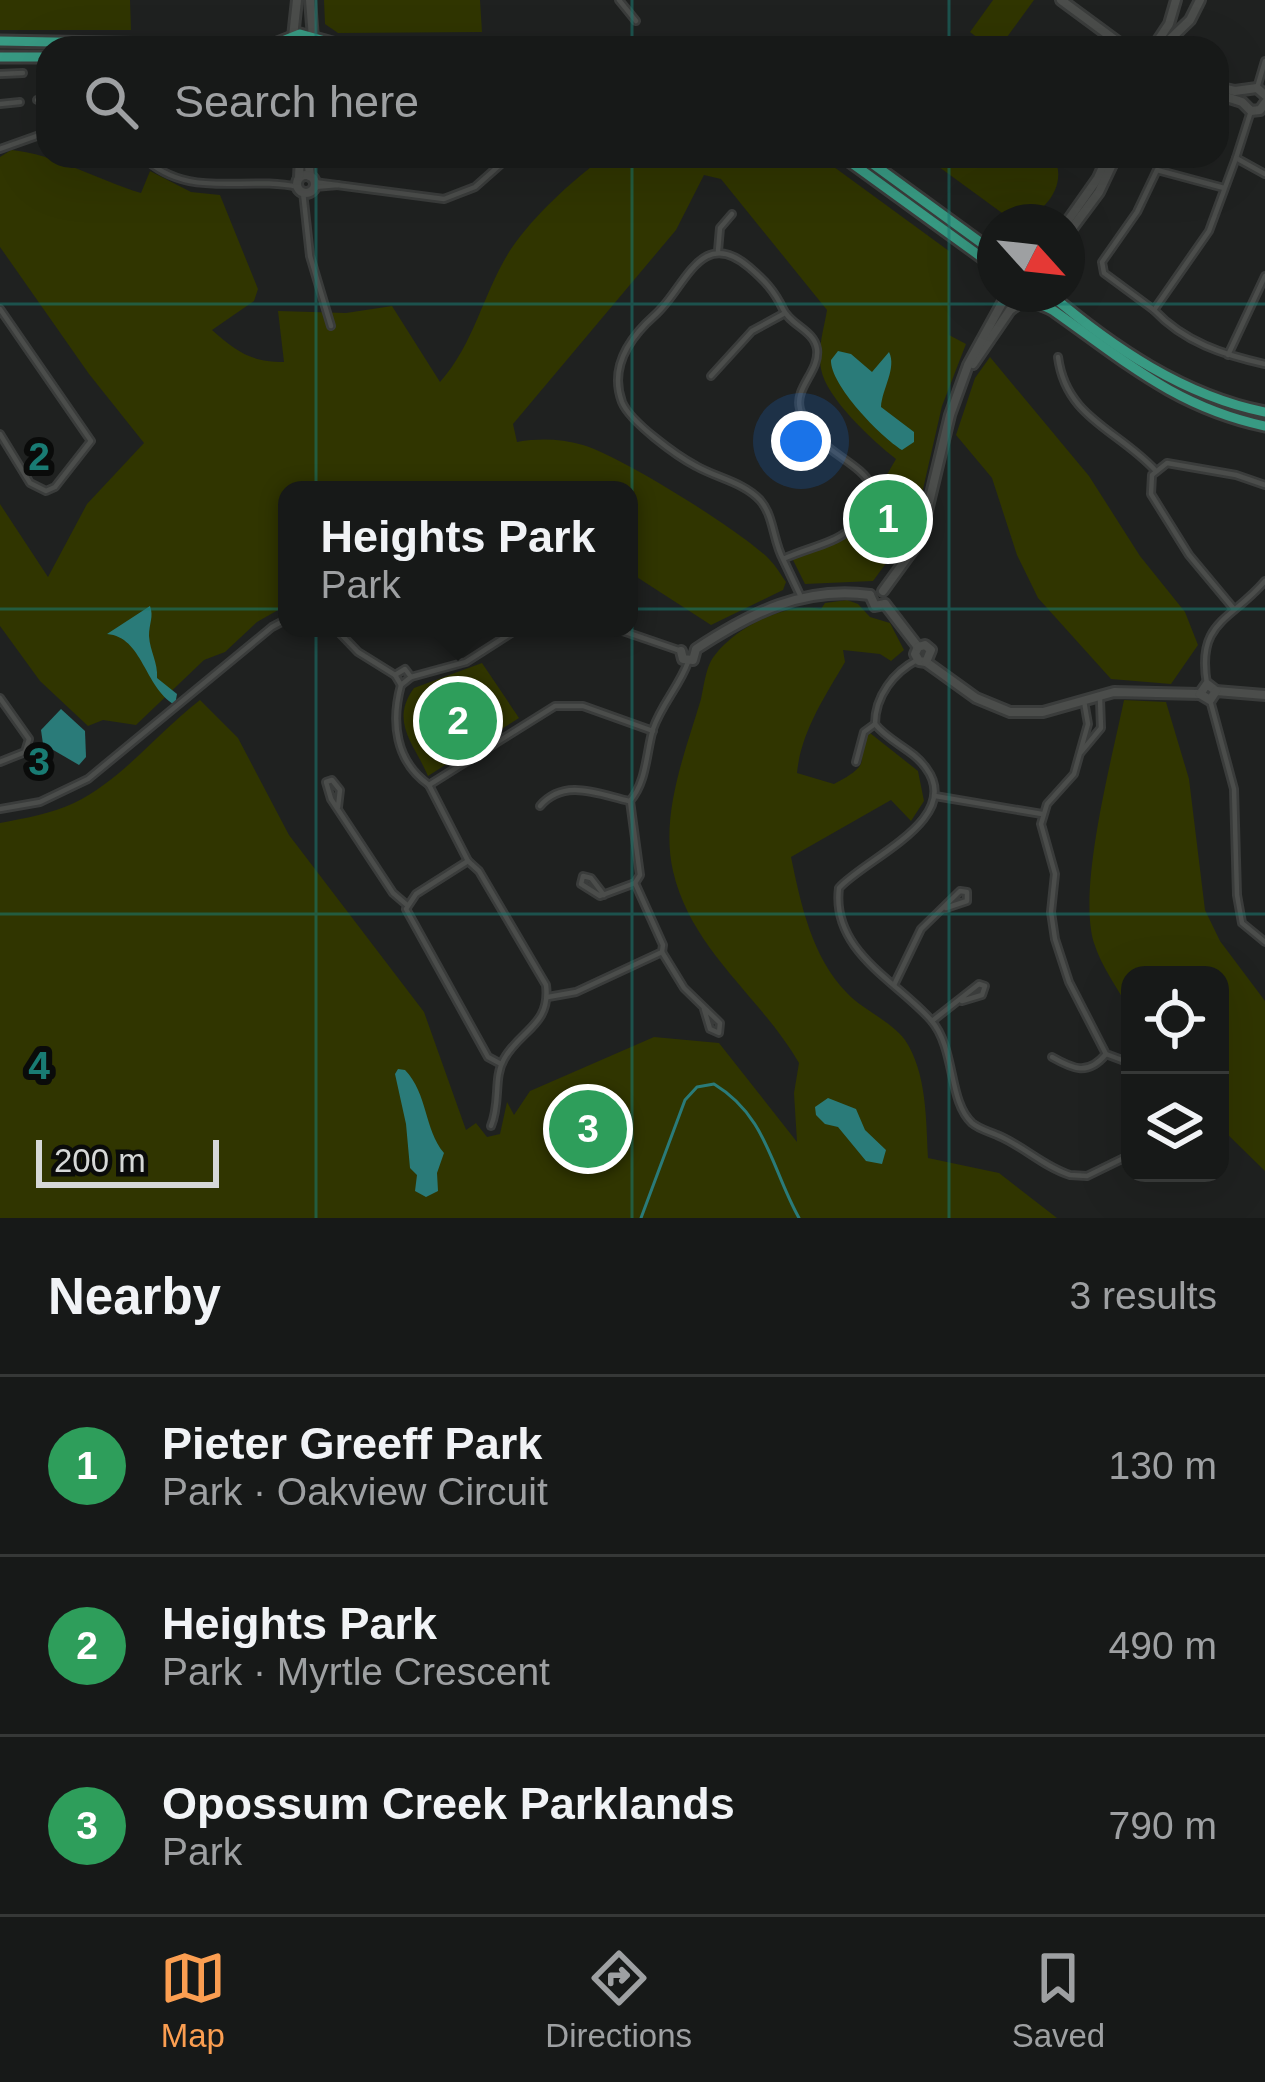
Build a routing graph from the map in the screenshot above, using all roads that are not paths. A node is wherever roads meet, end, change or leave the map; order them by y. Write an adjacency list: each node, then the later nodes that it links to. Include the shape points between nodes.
1 (297, 0): 8 (street)
2 (310, 0): 9 (street)
3 (619, 0): 7 (street)
4 (1061, 0): 10 (street)
5 (1176, 0): 11 (street)
6 (1200, 0): 12 (street)
7 (636, 21)
8 (291, 36)
9 (314, 36)
10 (1109, 36)
11 (1163, 36)
12 (1171, 36)
13 (0, 41): 14 (main road)
14 (36, 42)
15 (0, 57): 16 (main road)
16 (36, 57)
17 (1265, 61): 22 (street)
18 (23, 73): 19 (street)
19 (0, 74)
20 (1229, 90): 21 (street)
21 (1246, 91): 22 (street); 25 (street)
22 (1262, 95): 27 (street, via 1260,110)
23 (1229, 96): 25 (street)
24 (20, 102): 26 (street)
25 (1242, 102): 27 (street)
26 (0, 104)
27 (1251, 111): 30 (street)
28 (36, 136): 29 (street)
29 (0, 149)
30 (1236, 158): 38 (street); 40 (street)
31 (157, 168): 39 (street, via 203,186)
32 (304, 168): 39 (street)
33 (496, 168): 39 (street, via 444,200)
34 (859, 168): 46 (main road)
35 (878, 168): 44 (main road)
36 (1104, 168): 41 (street)
37 (1108, 168): 42 (street)
38 (1265, 174)
39 (305, 184): 55 (street, via 310,256)
40 (1224, 188): 49 (street, via 1209,231); 49 (street, via 1157,170 1102,262 1105,273)
41 (1080, 204)
42 (1085, 211)
43 (732, 214): 45 (street, via 720,228)
44 (977, 240)
45 (718, 251): 54 (street, via 766,282); 66 (street, via 629,343 618,369 620,398 648,434 763,503)
46 (977, 254)
47 (1265, 277): 56 (street)
48 (0, 309): 63 (street, via 91,441 46,491 30,483)
49 (1154, 310): 56 (street)
50 (998, 312): 60 (street)
51 (1008, 312): 60 (street)
52 (1055, 312): 62 (main road, via 1176,396)
53 (1076, 312): 61 (main road, via 1165,375)
54 (784, 314): 59 (street, via 752,331); 66 (street, via 817,350 801,412 872,491 838,540)
55 (331, 326)
56 (1228, 355): 58 (street)
57 (1058, 357): 64 (street, via 1077,404)
58 (1265, 364)
59 (710, 376)
60 (963, 382): 68 (street, via 920,540)
61 (1265, 412)
62 (1265, 426)
63 (0, 434)
64 (1155, 470): 65 (street, via 1167,463); 72 (street, via 1150,494)
65 (1265, 485)
66 (783, 559): 70 (street)
67 (1265, 580): 72 (street)
68 (883, 591): 69 (street); 71 (street)
69 (870, 596): 70 (street); 71 (street, via 875,606)
70 (800, 597): 78 (street)
71 (886, 604): 77 (street)
72 (1234, 609): 84 (street, via 1206,643)
73 (278, 624): 102 (street, via 98,772 40,802)
74 (638, 636): 79 (street)
75 (344, 637): 82 (street)
76 (505, 637): 83 (street, via 466,662)
77 (918, 647): 80 (street); 80 (street, via 931,650)
78 (696, 649): 79 (street); 81 (street)
79 (681, 651): 81 (street)
80 (922, 661): 91 (street, via 1010,712); 92 (street, via 892,680)
81 (688, 662): 93 (street)
82 (394, 675): 83 (street, via 405,669); 85 (street)
83 (411, 677): 85 (street)
84 (1207, 684): 87 (street); 88 (street)
85 (401, 685): 97 (street, via 395,738)
86 (1099, 694): 87 (street); 91 (street); 94 (street, via 1101,728)
87 (1200, 694): 88 (street)
88 (1213, 695): 89 (street); 109 (street, via 1234,789 1242,923)
89 (1265, 695)
90 (0, 698): 95 (street, via 29,739 25,752)
91 (1083, 699): 94 (street, via 1088,724)
92 (875, 724): 96 (street, via 864,732); 98 (street, via 926,767)
93 (653, 730): 97 (street, via 583,706 555,706); 99 (street)
94 (1078, 757): 103 (street, via 1070,781)
95 (0, 762)
96 (856, 762)
97 (429, 785): 104 (street)
98 (934, 796): 103 (street); 111 (street, via 922,823 838,893 849,935)
99 (630, 801): 100 (street, via 571,789); 105 (street)
100 (540, 806)
101 (338, 807): 107 (street)
102 (0, 809)
103 (1042, 814): 116 (street, via 1055,874 1055,938)
104 (472, 860): 107 (street); 112 (street)
105 (635, 883): 106 (street); 110 (street)
106 (604, 895)
107 (407, 905): 119 (street, via 488,1057)
108 (946, 908): 111 (street, via 921,929)
109 (1265, 943)
110 (662, 952): 112 (street); 114 (street)
111 (893, 985): 115 (street)
112 (548, 997): 119 (street, via 541,1021)
113 (962, 1000): 115 (street)
114 (704, 1010)
115 (932, 1021): 121 (street, via 952,1062 961,1108 980,1128 1070,1175)
116 (1106, 1054): 117 (street, via 1083,1070); 118 (street)
117 (1052, 1057)
118 (1121, 1060)
119 (501, 1064): 120 (street)
120 (491, 1126)
121 (1121, 1159)

